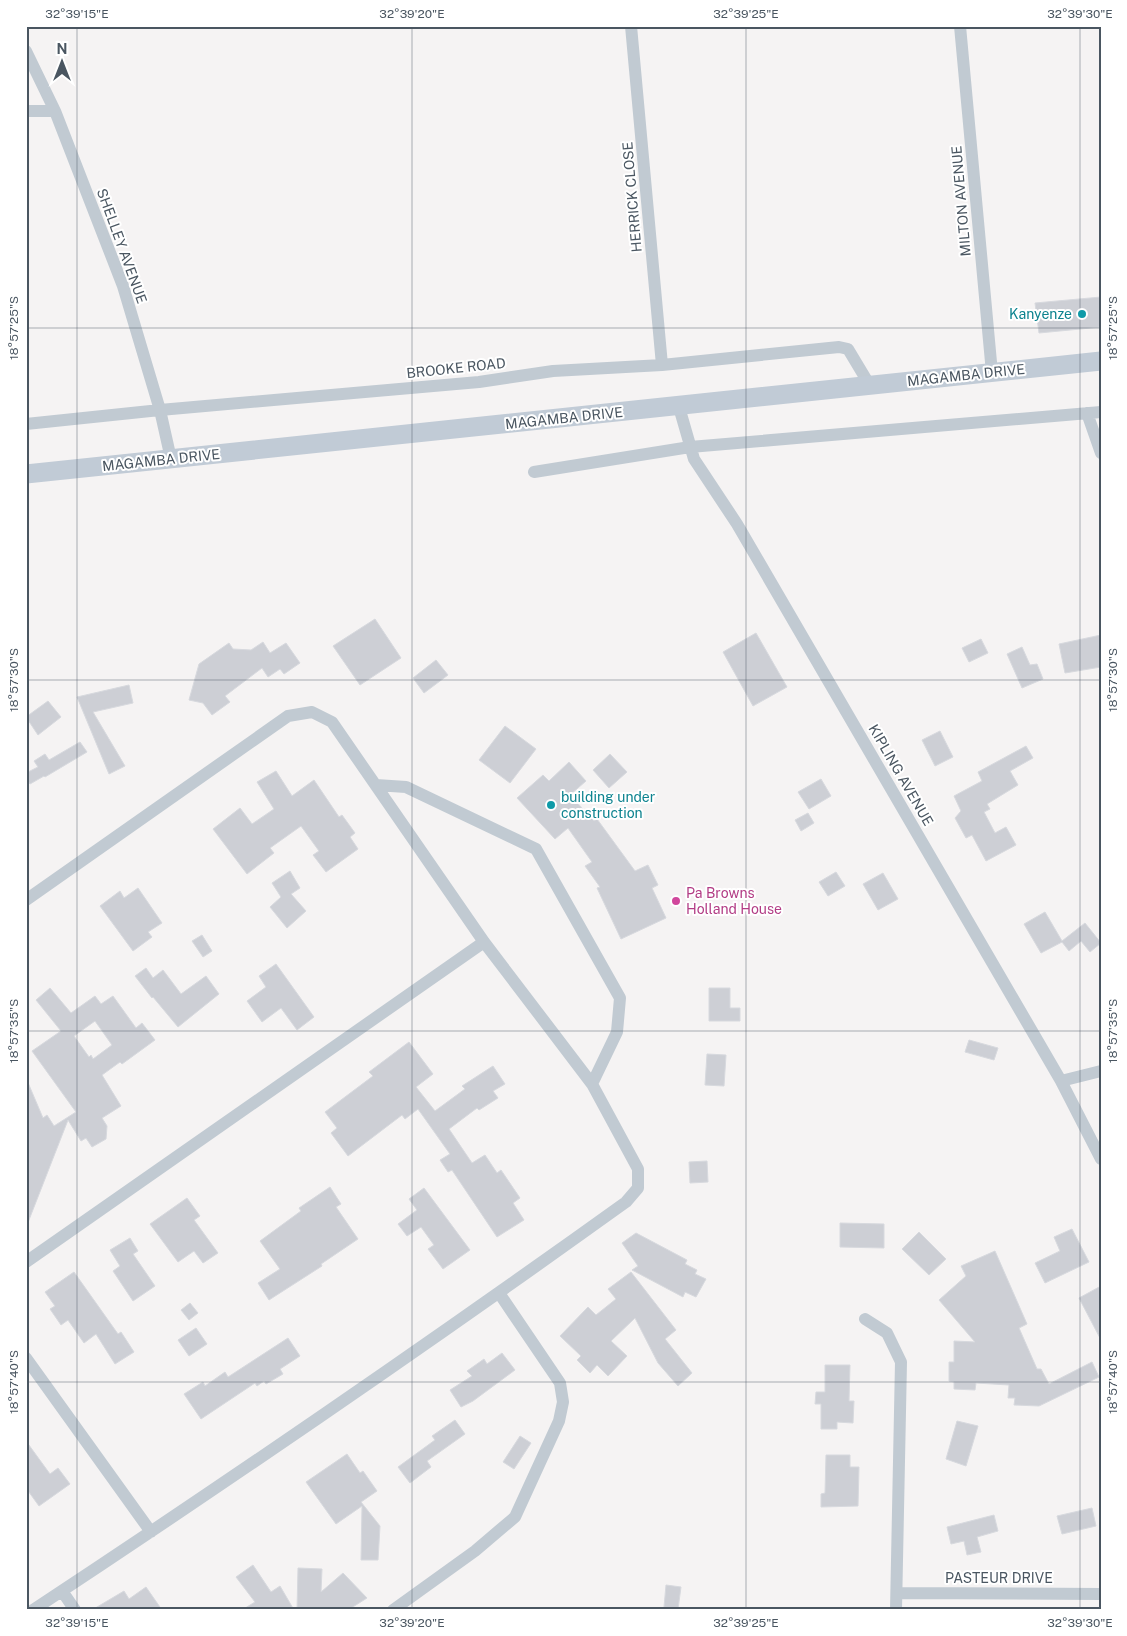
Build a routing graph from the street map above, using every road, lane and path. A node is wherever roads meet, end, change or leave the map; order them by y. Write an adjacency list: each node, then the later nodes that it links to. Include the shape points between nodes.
1 (631, 26): 7 (street, HERRICK CLOSE)
2 (960, 26): 8 (street, MILTON AVENUE)
3 (26, 51): 5 (street, SHELLEY AVENUE)
4 (26, 111): 5 (street)
5 (55, 111): 11 (street, SHELLEY AVENUE, via 123,286)
6 (1101, 361): 8 (street, MAGAMBA DRIVE)
7 (662, 365): 9 (street, BROOKE ROAD, via 838,347 848,350); 11 (street, BROOKE ROAD, via 553,372 479,382)
8 (992, 373): 9 (street, MAGAMBA DRIVE)
9 (869, 384): 10 (street, MAGAMBA DRIVE)
10 (678, 407): 15 (street, KIPLING AVENUE); 17 (street, MAGAMBA DRIVE)
11 (160, 410): 14 (street, BROOKE ROAD); 17 (street, SHELLEY AVENUE)
12 (1101, 412): 13 (street)
13 (1087, 413): 15 (street); 16 (street)
14 (26, 424)
15 (690, 447): 18 (street); 24 (street, KIPLING AVENUE, via 694,460 737,524)
16 (1101, 453)
17 (171, 459): 19 (street, MAGAMBA DRIVE)
18 (534, 472)
19 (26, 474)
20 (376, 786): 21 (street, via 332,722 312,712 288,716); 22 (street); 25 (street, via 406,787 536,850 620,998 617,1032)
21 (26, 900)
22 (484, 942): 25 (street); 27 (street)
23 (1101, 1071): 24 (street)
24 (1061, 1081): 26 (street, KIPLING AVENUE)
25 (592, 1084): 28 (street, via 638,1169 638,1188 626,1202)
26 (1101, 1159)
27 (26, 1262)
28 (499, 1293): 31 (street); 37 (street, via 560,1383 562,1402 559,1420 515,1517 475,1551)
29 (865, 1319): 33 (street, via 887,1332 901,1362)
30 (26, 1358): 31 (street)
31 (151, 1532): 32 (street)
32 (62, 1591): 35 (street); 36 (street)
33 (898, 1592): 34 (street, PASTEUR DRIVE); 38 (street)
34 (1101, 1594)
35 (33, 1610)
36 (75, 1610)
37 (393, 1610)
38 (896, 1610)

